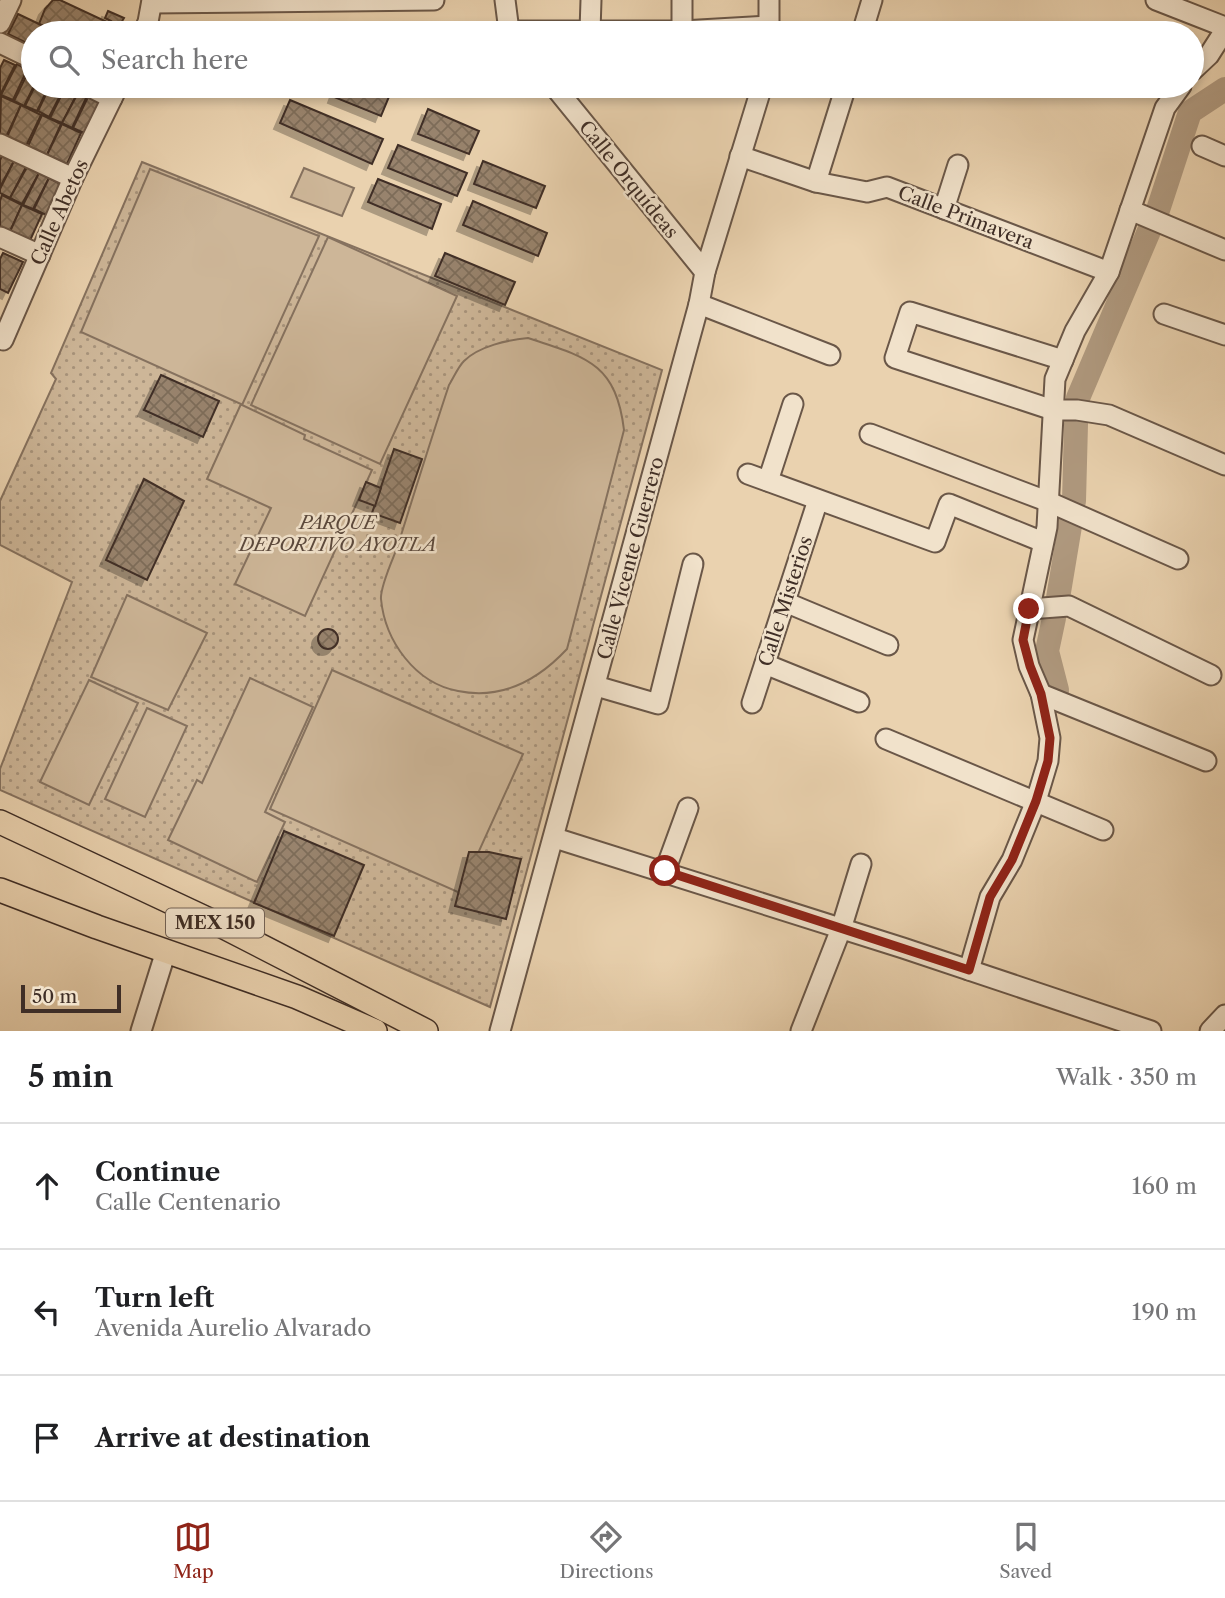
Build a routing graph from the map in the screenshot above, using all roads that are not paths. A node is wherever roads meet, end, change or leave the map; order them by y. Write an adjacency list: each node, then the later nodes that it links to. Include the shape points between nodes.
1 (11, 0): 19 (street)
2 (414, 0): 3 (street); 11 (street)
3 (434, 0)
4 (505, 0): 14 (street)
5 (591, 0): 15 (street)
6 (682, 0): 16 (street)
7 (769, 0): 17 (street)
8 (872, 0): 18 (street)
9 (1156, 0): 20 (street)
10 (241, 1): 11 (street); 12 (street)
11 (330, 1)
12 (152, 2): 13 (street)
13 (149, 21)
14 (508, 21)
15 (590, 21)
16 (682, 21)
17 (769, 21)
18 (866, 21)
19 (0, 23)
20 (1225, 28): 23 (street)
21 (0, 43): 22 (street)
22 (21, 53)
23 (1204, 60)
24 (112, 98): 34 (street, Calle Abetos)
25 (564, 98): 41 (street, Calle Orquídeas)
26 (758, 98): 31 (street, Calle Vicente Guerrero)
27 (842, 98): 35 (street)
28 (1172, 98): 37 (street)
29 (0, 144): 34 (street)
30 (1202, 146): 32 (street)
31 (740, 156): 35 (street, Calle Primavera); 41 (street, Calle Vicente Guerrero)
32 (1225, 156)
33 (958, 165): 36 (street)
34 (73, 178): 40 (street, Calle Abetos)
35 (817, 182): 36 (street, Calle Primavera, via 867,192 887,187)
36 (944, 209): 42 (street, Calle Primavera)
37 (1130, 210): 39 (street); 42 (street)
38 (0, 237): 40 (street)
39 (1225, 250)
40 (40, 255): 46 (street, Calle Abetos)
41 (705, 272): 43 (street, Calle Vicente Guerrero)
42 (1109, 272): 48 (street)
43 (699, 304): 47 (street); 65 (street, Calle Vicente Guerrero)
44 (1164, 314): 45 (street)
45 (1225, 334)
46 (1, 339)
47 (830, 355)
48 (1063, 360): 50 (street, via 1055,379); 50 (street, via 910,312 894,358)
49 (793, 404): 54 (street)
50 (1054, 410): 52 (street, via 1109,415); 56 (street)
51 (870, 433): 56 (street)
52 (1225, 465)
53 (748, 474): 54 (street)
54 (768, 481): 55 (street)
55 (818, 500): 57 (street, via 935,542 949,504); 60 (street, Calle Misterios)
56 (1049, 502): 57 (street); 58 (street)
57 (1043, 542): 61 (street)
58 (1178, 559)
59 (693, 564): 65 (street, via 658,704)
60 (785, 602): 62 (street); 63 (street, Calle Misterios)
61 (1029, 609): 64 (street, via 1069,606); 66 (street, via 1023,640)
62 (888, 645)
63 (765, 664): 67 (street); 68 (street, Calle Misterios)
64 (1211, 675)
65 (596, 686): 75 (street, Calle Vicente Guerrero)
66 (1041, 694): 70 (street); 71 (street, via 1050,738)
67 (859, 702)
68 (752, 703)
69 (887, 739): 71 (street)
70 (1206, 761)
71 (1036, 801): 74 (street); 81 (street, via 1012,860 990,897)
72 (688, 808): 77 (street)
73 (6, 828): 85 (main road, MEX 150, via 222,926)
74 (1103, 830)
75 (555, 838): 77 (street); 86 (street, Calle Vicente Guerrero)
76 (860, 864): 79 (street)
77 (665, 871): 79 (street)
78 (0, 890): 80 (main road, MEX 150)
79 (841, 929): 81 (street); 87 (street)
80 (166, 951): 83 (street); 84 (main road, MEX 150, via 297,997)
81 (969, 970): 88 (street)
82 (1225, 1015): 89 (street)
83 (141, 1031)
84 (375, 1031)
85 (426, 1031)
86 (500, 1031)
87 (801, 1031)
88 (1151, 1031)
89 (1210, 1031)

